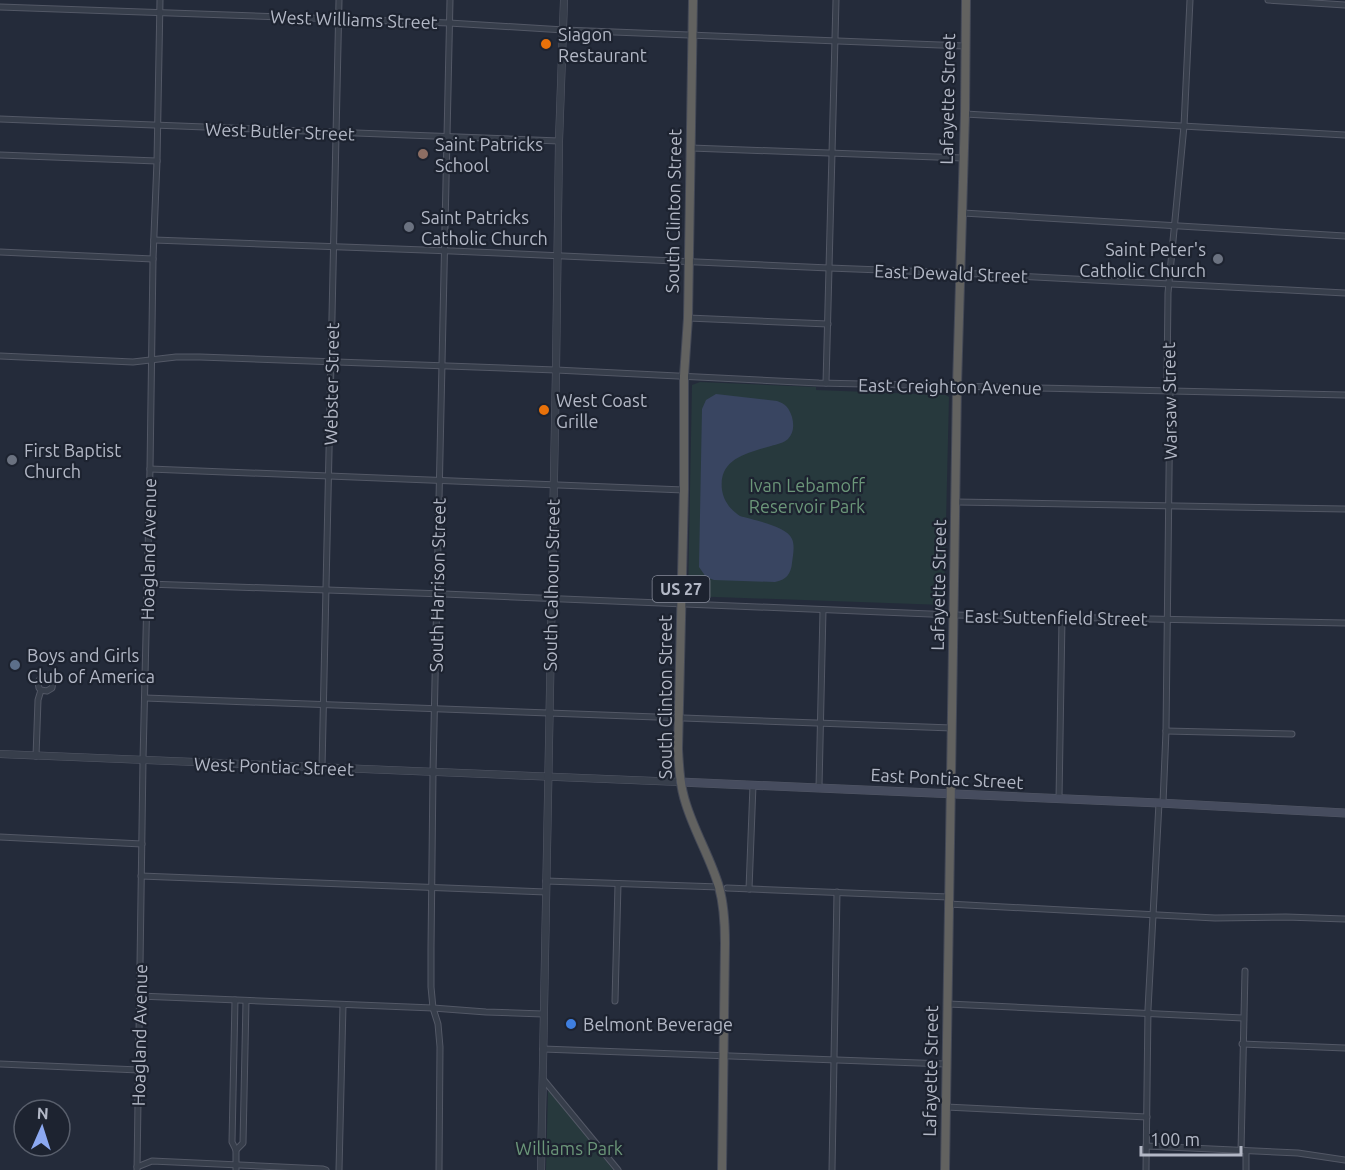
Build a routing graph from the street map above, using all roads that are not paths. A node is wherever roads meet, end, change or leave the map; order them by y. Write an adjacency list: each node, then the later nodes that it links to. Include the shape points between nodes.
1 (160, 0): 12 (street, Hoagland Avenue)
2 (339, 0): 13 (street, Webster Street)
3 (450, 0): 14 (street, South Harrison Street)
4 (564, 0): 15 (street, South Calhoun Street)
5 (693, 0): 16 (highway, South Clinton Street / US 27)
6 (836, 0): 17 (street)
7 (966, 0): 18 (highway, Lafayette Street)
8 (1190, 0): 22 (street, Warsaw Street)
9 (1268, 0): 10 (street)
10 (1345, 5)
11 (0, 7): 12 (street, West Williams Street)
12 (159, 12): 13 (street, West Williams Street); 21 (street, Hoagland Avenue)
13 (338, 19): 14 (street, West Williams Street); 23 (street, Webster Street)
14 (449, 23): 15 (street, West Williams Street); 25 (street, South Harrison Street)
15 (564, 30): 16 (street, West Williams Street); 26 (street, South Calhoun Street)
16 (692, 35): 17 (street, West Williams Street); 27 (highway, South Clinton Street / US 27)
17 (835, 40): 18 (street, West Williams Street); 28 (street)
18 (965, 46): 19 (highway, Lafayette Street)
19 (965, 114): 22 (street); 30 (highway, Lafayette Street)
20 (0, 119): 21 (street, West Butler Street)
21 (158, 125): 23 (street, West Butler Street); 31 (street, Hoagland Avenue)
22 (1184, 126): 24 (street); 33 (street, Warsaw Street)
23 (335, 133): 25 (street, West Butler Street); 36 (street, Webster Street)
24 (1345, 135)
25 (447, 137): 26 (street, West Butler Street); 37 (street, South Harrison Street)
26 (559, 141): 39 (street, South Calhoun Street)
27 (691, 148): 28 (street); 41 (highway, South Clinton Street / US 27)
28 (832, 153): 30 (street); 42 (street)
29 (0, 155): 31 (street)
30 (963, 158): 32 (highway, Lafayette Street)
31 (157, 161): 35 (street, Hoagland Avenue)
32 (963, 213): 33 (street); 43 (highway, Lafayette Street)
33 (1174, 227): 34 (street); 44 (street, Warsaw Street)
34 (1345, 236)
35 (154, 240): 36 (street, East Dewald Street); 40 (street, Hoagland Avenue)
36 (333, 247): 37 (street, East Dewald Street); 50 (street, Webster Street)
37 (444, 251): 39 (street, East Dewald Street); 51 (street, South Harrison Street)
38 (0, 252): 40 (street)
39 (557, 256): 41 (street, East Dewald Street); 52 (street, South Calhoun Street)
40 (153, 259): 49 (street, Hoagland Avenue)
41 (688, 261): 42 (street, East Dewald Street); 46 (highway, South Clinton Street / US 27)
42 (829, 268): 43 (street, East Dewald Street); 47 (street)
43 (960, 273): 44 (street, East Dewald Street); 55 (highway, Lafayette Street)
44 (1169, 284): 45 (street, East Dewald Street); 56 (street, Warsaw Street)
45 (1345, 293)
46 (688, 318): 47 (street); 53 (highway, South Clinton Street / US 27)
47 (828, 324): 54 (street)
48 (0, 356): 49 (street, East Creighton Avenue, via 133,362)
49 (152, 359): 50 (street, East Creighton Avenue); 58 (street, Hoagland Avenue)
50 (331, 361): 51 (street, East Creighton Avenue); 59 (street, Webster Street)
51 (441, 366): 52 (street, East Creighton Avenue); 60 (street, South Harrison Street)
52 (556, 370): 53 (street, East Creighton Avenue); 61 (street, South Calhoun Street)
53 (684, 376): 54 (street, East Creighton Avenue); 62 (highway, South Clinton Street / US 27)
54 (826, 383): 55 (street, East Creighton Avenue)
55 (957, 386): 56 (street, East Creighton Avenue); 63 (highway, Lafayette Street)
56 (1170, 391): 57 (street, East Creighton Avenue); 64 (street, Warsaw Street)
57 (1345, 395)
58 (150, 469): 59 (street); 66 (street, Hoagland Avenue)
59 (329, 476): 60 (street); 67 (street, Webster Street)
60 (439, 480): 61 (street); 68 (street, South Harrison Street)
61 (554, 485): 62 (street); 69 (street, South Calhoun Street)
62 (684, 490): 70 (highway, South Clinton Street / US 27)
63 (956, 502): 64 (street); 72 (highway, Lafayette Street)
64 (1169, 506): 65 (street); 74 (street, Warsaw Street)
65 (1345, 509)
66 (147, 584): 67 (street, East Suttenfield Street); 77 (street, Hoagland Avenue)
67 (326, 591): 68 (street, East Suttenfield Street); 78 (street, Webster Street)
68 (437, 594): 69 (street, East Suttenfield Street); 79 (street, South Harrison Street)
69 (551, 599): 70 (street, East Suttenfield Street); 80 (street, South Calhoun Street)
70 (681, 604): 71 (street, East Suttenfield Street); 81 (highway, South Clinton Street / US 27)
71 (823, 610): 72 (street, East Suttenfield Street); 82 (street)
72 (954, 615): 73 (street, East Suttenfield Street); 83 (highway, Lafayette Street)
73 (1062, 618): 74 (street, East Suttenfield Street); 96 (street)
74 (1167, 620): 75 (street, East Suttenfield Street); 84 (street, Warsaw Street)
75 (1345, 623)
76 (41, 690): 87 (street)
77 (145, 698): 78 (street); 88 (street, Hoagland Avenue)
78 (324, 705): 79 (street); 89 (street, Webster Street)
79 (435, 708): 80 (street); 90 (street, South Harrison Street)
80 (549, 712): 81 (street); 91 (street, South Calhoun Street)
81 (679, 718): 82 (street); 92 (highway, South Clinton Street / US 27)
82 (820, 723): 83 (street); 94 (street)
83 (952, 728): 95 (highway, Lafayette Street)
84 (1166, 731): 85 (street); 97 (street, Warsaw Street)
85 (1292, 734)
86 (0, 754): 87 (street, West Pontiac Street)
87 (36, 756): 88 (street, West Pontiac Street)
88 (143, 760): 89 (street, West Pontiac Street); 100 (street, Hoagland Avenue)
89 (322, 768): 90 (street, West Pontiac Street)
90 (433, 772): 91 (street, West Pontiac Street); 104 (street, South Harrison Street)
91 (547, 777): 92 (street, East Pontiac Street); 102 (street, South Calhoun Street)
92 (680, 782): 93 (main road, East Pontiac Street); 105 (highway, South Clinton Street / US 27, via 688,810)
93 (753, 785): 94 (main road, East Pontiac Street); 106 (street)
94 (819, 788): 95 (main road, East Pontiac Street)
95 (951, 793): 96 (main road, East Pontiac Street); 109 (highway, Lafayette Street)
96 (1059, 799): 97 (main road, East Pontiac Street)
97 (1161, 803): 98 (main road, East Pontiac Street); 110 (street, Warsaw Street)
98 (1345, 813)
99 (0, 837): 100 (street)
100 (142, 844): 101 (street, Hoagland Avenue)
101 (141, 876): 104 (street); 113 (street, Hoagland Avenue)
102 (546, 881): 103 (street); 107 (street, South Calhoun Street)
103 (618, 884): 105 (street); 116 (street)
104 (432, 888): 107 (street); 119 (street, South Harrison Street)
105 (723, 888): 106 (street); 126 (highway, South Clinton Street / US 27)
106 (749, 889): 108 (street)
107 (546, 892): 120 (street, South Calhoun Street)
108 (837, 892): 109 (street); 127 (street)
109 (948, 900): 110 (street); 117 (highway, Lafayette Street)
110 (1153, 915): 111 (street); 121 (street, Warsaw Street)
111 (1345, 919)
112 (1245, 971): 122 (street)
113 (139, 996): 114 (street); 130 (street, Hoagland Avenue)
114 (235, 1000): 115 (street); 131 (street)
115 (246, 1001): 118 (street); 132 (street)
116 (615, 1001)
117 (948, 1004): 121 (street); 129 (highway, Lafayette Street)
118 (343, 1005): 119 (street); 146 (street)
119 (433, 1008): 120 (street); 147 (street, South Harrison Street, via 440,1047)
120 (543, 1014): 125 (street, South Calhoun Street)
121 (1148, 1014): 122 (street); 137 (street, Warsaw Street)
122 (1243, 1018): 123 (street)
123 (1242, 1044): 124 (street); 140 (street)
124 (1345, 1048)
125 (543, 1049): 126 (street); 133 (street, South Calhoun Street)
126 (724, 1057): 127 (street); 150 (highway, South Clinton Street / US 27)
127 (834, 1061): 129 (street); 151 (street)
128 (0, 1064): 130 (street)
129 (946, 1064): 136 (highway, Lafayette Street)
130 (139, 1070): 143 (street, Hoagland Avenue)
131 (234, 1074): 132 (street); 134 (street)
132 (245, 1074): 135 (street)
133 (543, 1079): 148 (street, South Calhoun Street); 149 (street)
134 (234, 1090): 135 (street); 139 (street, via 232,1142)
135 (244, 1091): 139 (street, via 243,1143)
136 (946, 1107): 137 (street); 152 (highway, Lafayette Street)
137 (1147, 1117): 138 (street, Warsaw Street)
138 (1146, 1146): 140 (street); 153 (street, Warsaw Street)
139 (236, 1150): 142 (street)
140 (1244, 1151): 141 (street); 154 (street)
141 (1345, 1160)
142 (236, 1167): 143 (street, via 152,1161); 145 (street)
143 (137, 1169): 144 (street)
144 (145, 1170)
145 (326, 1170)
146 (339, 1170)
147 (439, 1170)
148 (541, 1170)
149 (618, 1170)
150 (722, 1170)
151 (832, 1170)
152 (945, 1170)
153 (1146, 1170)
154 (1246, 1170)

